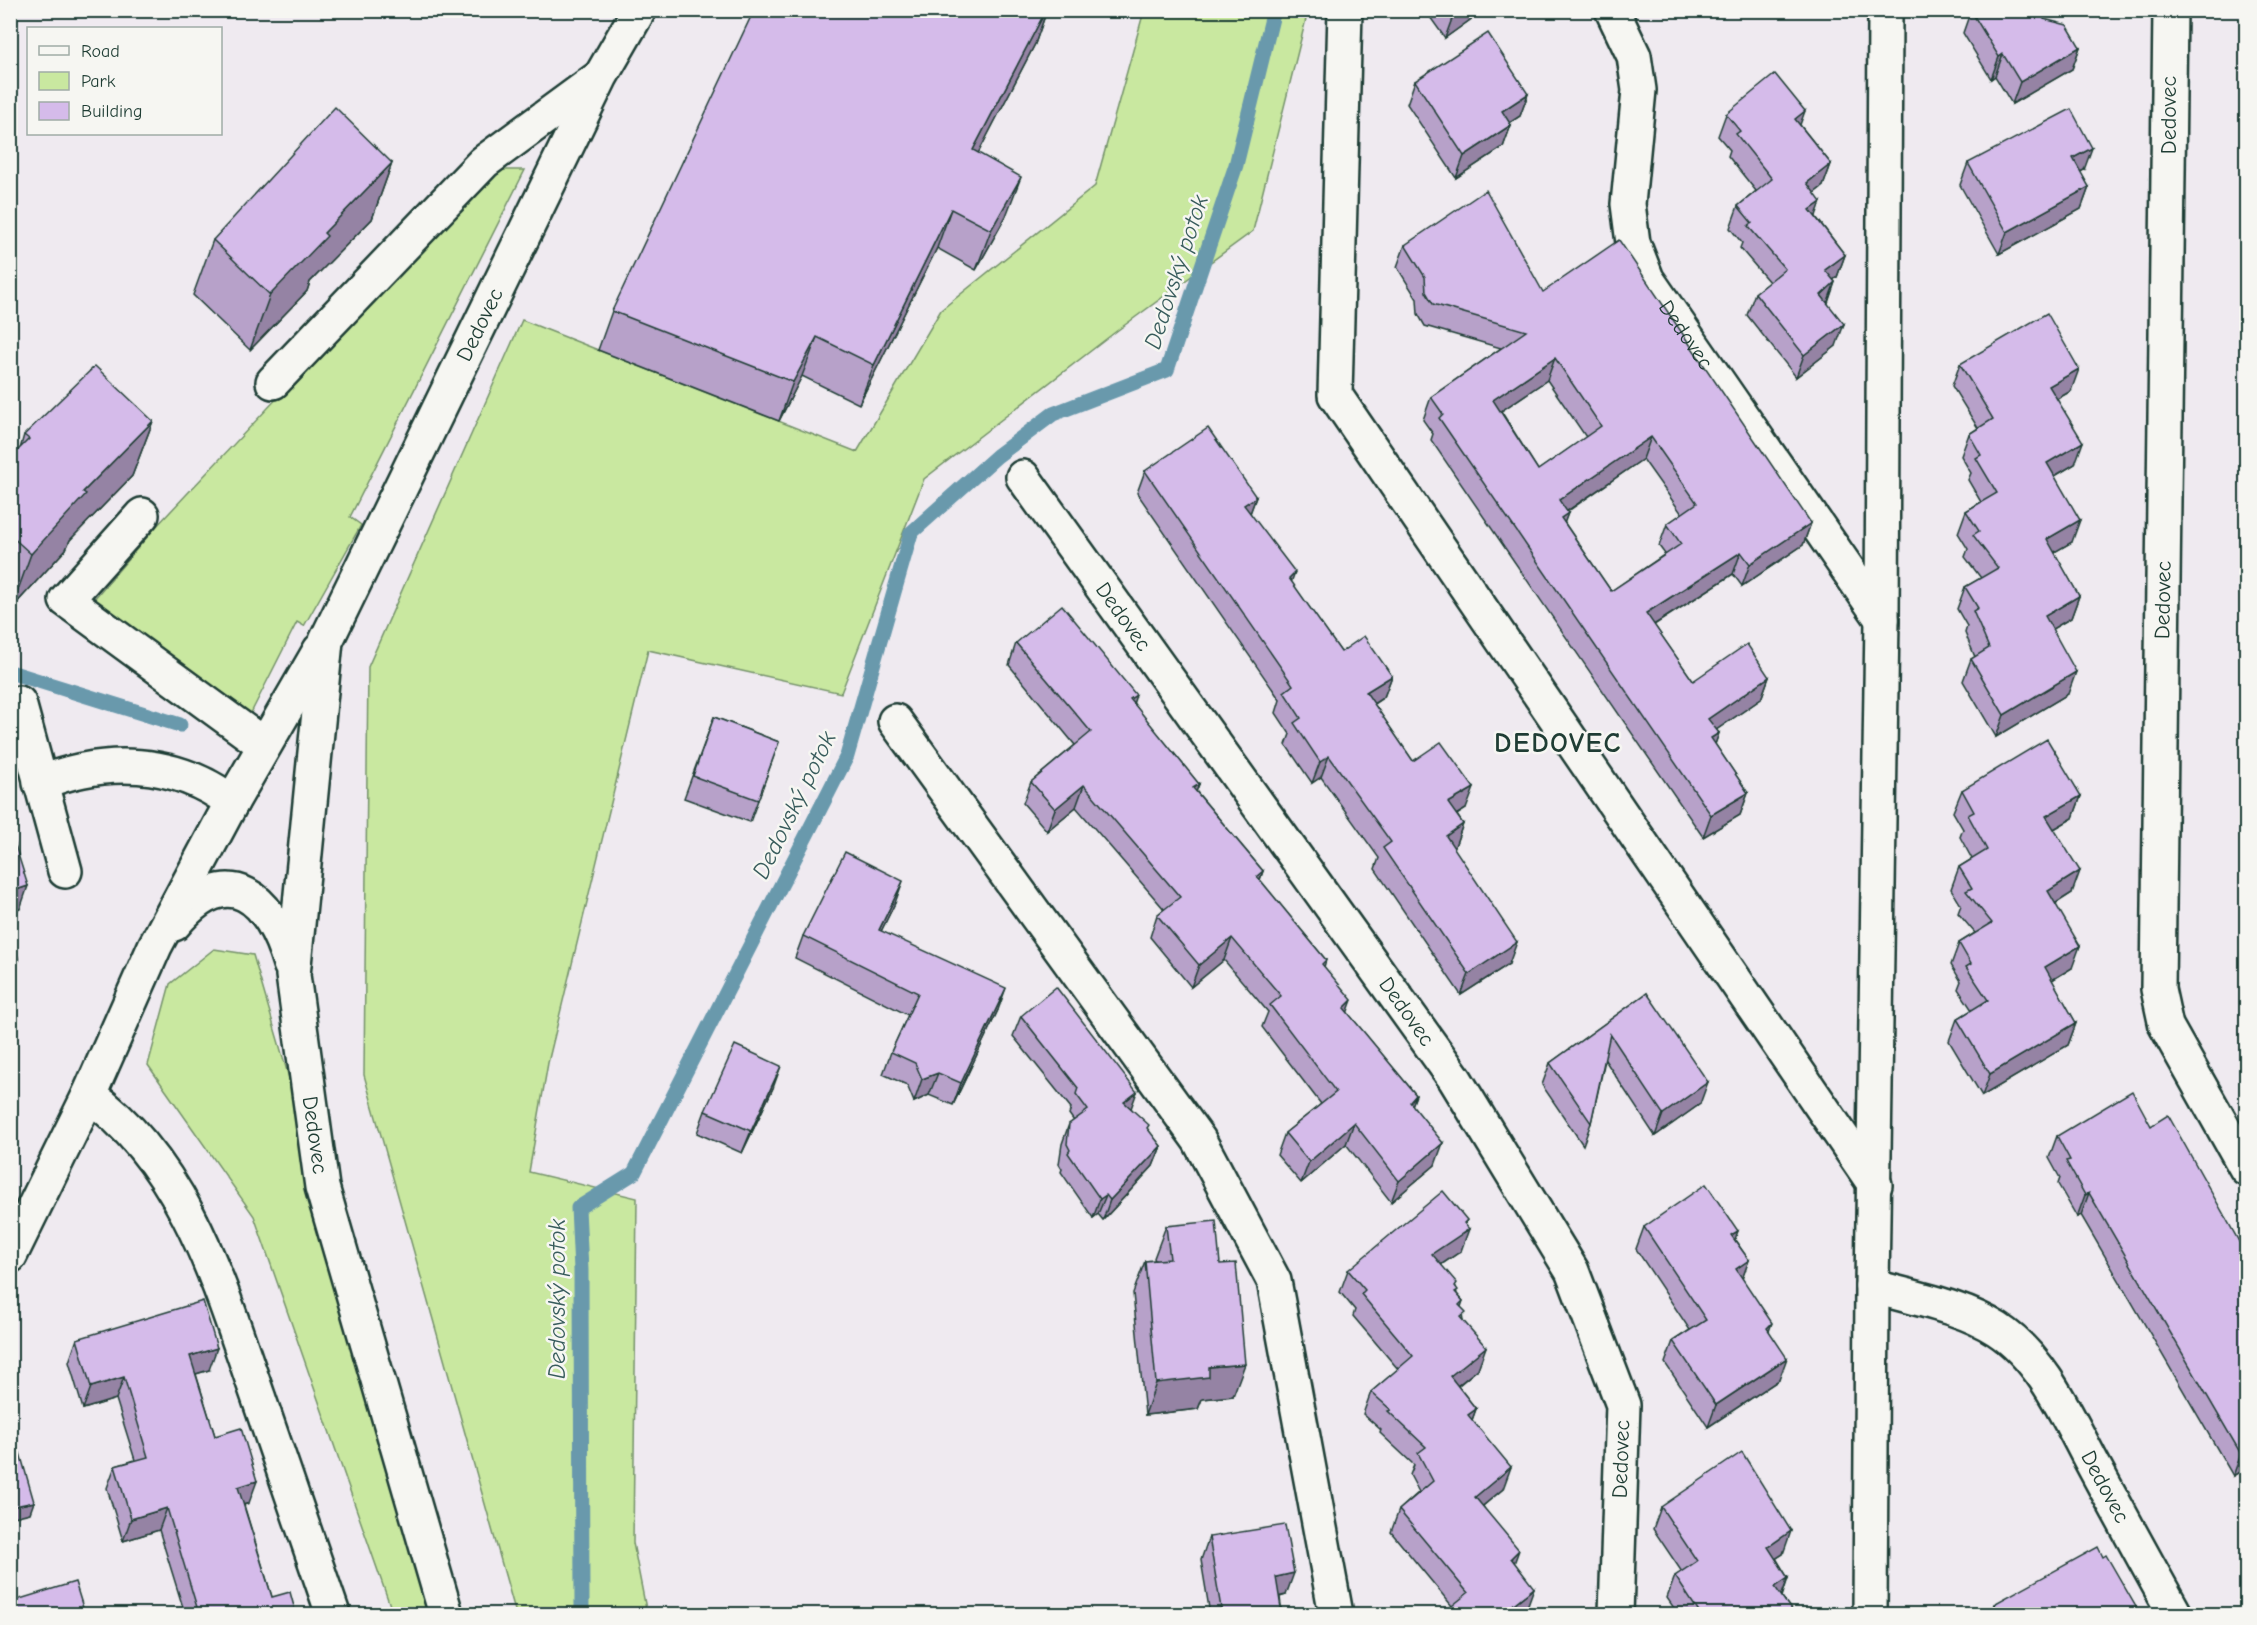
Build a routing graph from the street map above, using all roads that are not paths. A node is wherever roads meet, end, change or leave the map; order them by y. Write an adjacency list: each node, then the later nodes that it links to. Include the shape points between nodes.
1 (639, 10): 6 (street, Dedovec)
2 (1345, 10): 22 (street, via 1335,395)
3 (1612, 10): 10 (street, Dedovec, via 1634,56 1639,90 1628,204 1633,243 1647,279)
4 (1885, 10): 10 (street)
5 (2169, 10): 21 (street, Dedovec, via 2158,989 2166,1026)
6 (601, 76): 7 (street, via 484,162); 11 (street, Dedovec)
7 (273, 382)
8 (1023, 477): 28 (street, Dedovec, via 1455,1078 1572,1271 1623,1405)
9 (142, 515): 14 (street, via 66,600)
10 (1882, 619): 22 (street)
11 (326, 641): 14 (street, Dedovec); 19 (street, Dedovec)
12 (19, 704): 15 (street)
13 (895, 721): 27 (street, via 1199,1140 1274,1281)
14 (264, 745): 16 (street, Dedovec)
15 (40, 783): 16 (street, via 62,775 135,766 192,777); 17 (street)
16 (231, 802): 18 (street, Dedovec)
17 (65, 871)
18 (155, 946): 19 (street, via 200,898 233,890 247,895 270,914); 20 (street, Dedovec)
19 (293, 975): 26 (street, Dedovec, via 322,1187)
20 (89, 1095): 23 (street, Dedovec); 25 (street, via 110,1110 145,1150 194,1225)
21 (2247, 1168)
22 (1875, 1185): 24 (street)
23 (10, 1256)
24 (1872, 1286): 29 (street); 30 (street, Dedovec, via 1956,1311 1995,1328 2019,1346 2037,1366)
25 (333, 1614)
26 (447, 1614)
27 (1336, 1614)
28 (1616, 1614)
29 (1870, 1614)
30 (2175, 1614)

